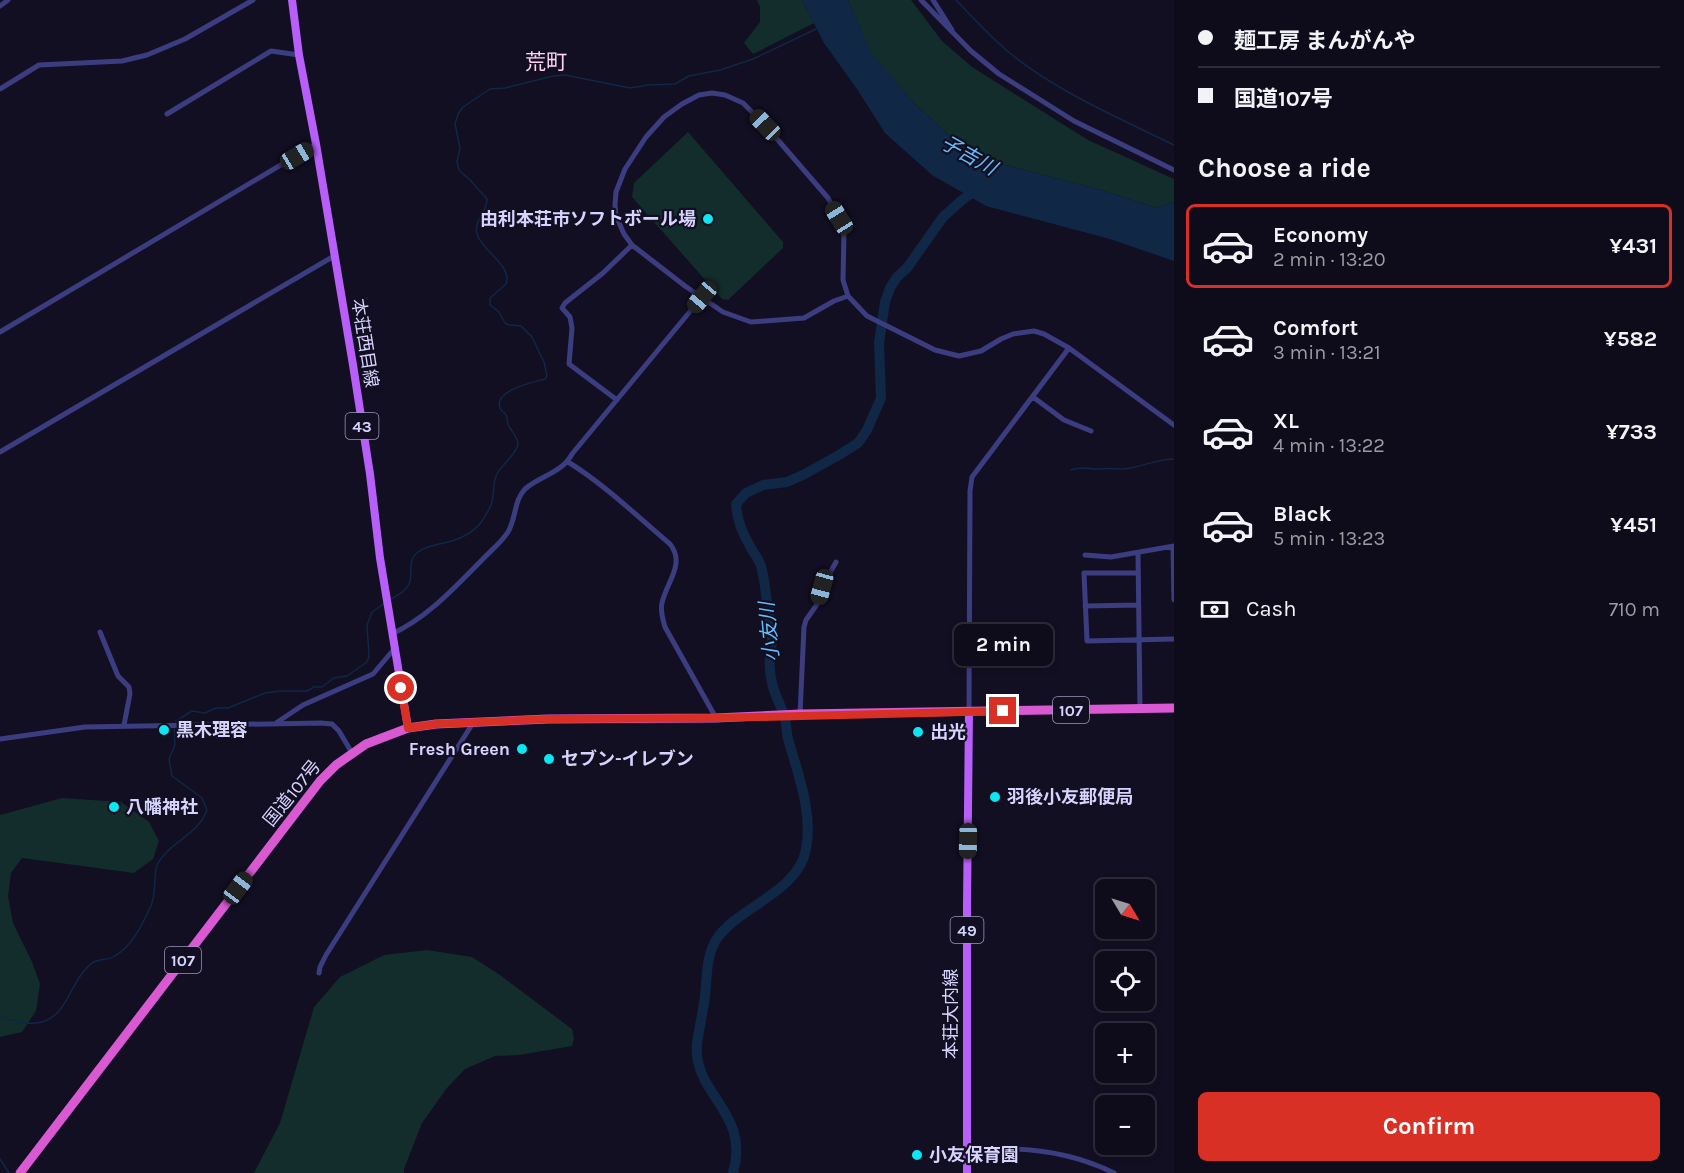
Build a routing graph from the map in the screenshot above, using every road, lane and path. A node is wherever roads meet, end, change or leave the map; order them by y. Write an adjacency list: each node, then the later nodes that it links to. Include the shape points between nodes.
1 (8, 0): 6 (street)
2 (253, 0): 9 (street, via 185,39 147,55 122,61 39,66)
3 (292, 0): 8 (main road, 本荘西目線 / 43)
4 (921, 0): 7 (street)
5 (933, 0): 7 (street)
6 (0, 6)
7 (956, 36): 12 (street, via 999,74 1032,96)
8 (299, 55): 10 (street, via 271,51); 11 (main road, 本荘西目線 / 43)
9 (0, 90)
10 (167, 114)
11 (316, 144): 14 (main road, 本荘西目線 / 43); 17 (street)
12 (1174, 170)
13 (632, 244): 15 (street, via 620,226 615,205 626,169 664,117 699,95 724,95 743,103 828,198 844,232 843,280); 16 (street); 20 (street, via 562,308 570,317 572,328 569,364)
14 (334, 256): 23 (street); 34 (main road, 本荘西目線 / 43)
15 (848, 296): 16 (street, via 804,318 751,322 723,312); 18 (street, via 867,316 935,350 959,356 981,351 1013,334 1034,331)
16 (702, 297): 20 (street)
17 (0, 332)
18 (1069, 348): 19 (street); 21 (street)
19 (1032, 398): 22 (street, via 1064,420); 40 (street, via 972,477)
20 (617, 400): 24 (street)
21 (1174, 425)
22 (1091, 431)
23 (0, 452)
24 (568, 462): 34 (street, via 525,490 508,532 442,600); 42 (street, via 631,510 675,551 675,568 662,604 665,627)
25 (1173, 547): 26 (street); 30 (street)
26 (1138, 553): 27 (street); 29 (street)
27 (1085, 555)
28 (836, 562): 41 (street, via 804,627)
29 (1138, 573): 31 (street); 32 (street, via 1084,573)
30 (1174, 600)
31 (1138, 605): 32 (street); 36 (street)
32 (1085, 606): 36 (street, via 1087,641)
33 (100, 632): 45 (street, via 118,676 129,687)
34 (392, 634): 37 (main road, 本荘西目線 / 43)
35 (1174, 639): 36 (street)
36 (1139, 640): 38 (street)
37 (394, 648): 43 (street, via 373,674 303,705); 46 (main road, 本荘西目線 / 43)
38 (1140, 708): 39 (highway, 国道107号 / 107); 40 (highway, 国道107号 / 107)
39 (1174, 708)
40 (969, 712): 41 (highway, 国道107号 / 107); 52 (main road, 本荘大内線 / 49)
41 (796, 715): 42 (highway, 国道107号 / 107)
42 (716, 718): 44 (highway, 国道107号 / 107)
43 (275, 723): 45 (street); 48 (street, via 332,724)
44 (473, 723): 46 (highway, 国道107号 / 107); 49 (street, via 326,955)
45 (124, 725): 47 (street)
46 (408, 728): 48 (highway, 国道107号 / 107)
47 (0, 739)
48 (352, 753): 51 (highway, 国道107号 / 107, via 320,781)
49 (319, 973)
50 (986, 1149): 53 (street, via 1028,1149 1080,1158)
51 (20, 1173)
52 (968, 1173)
53 (1114, 1173)

